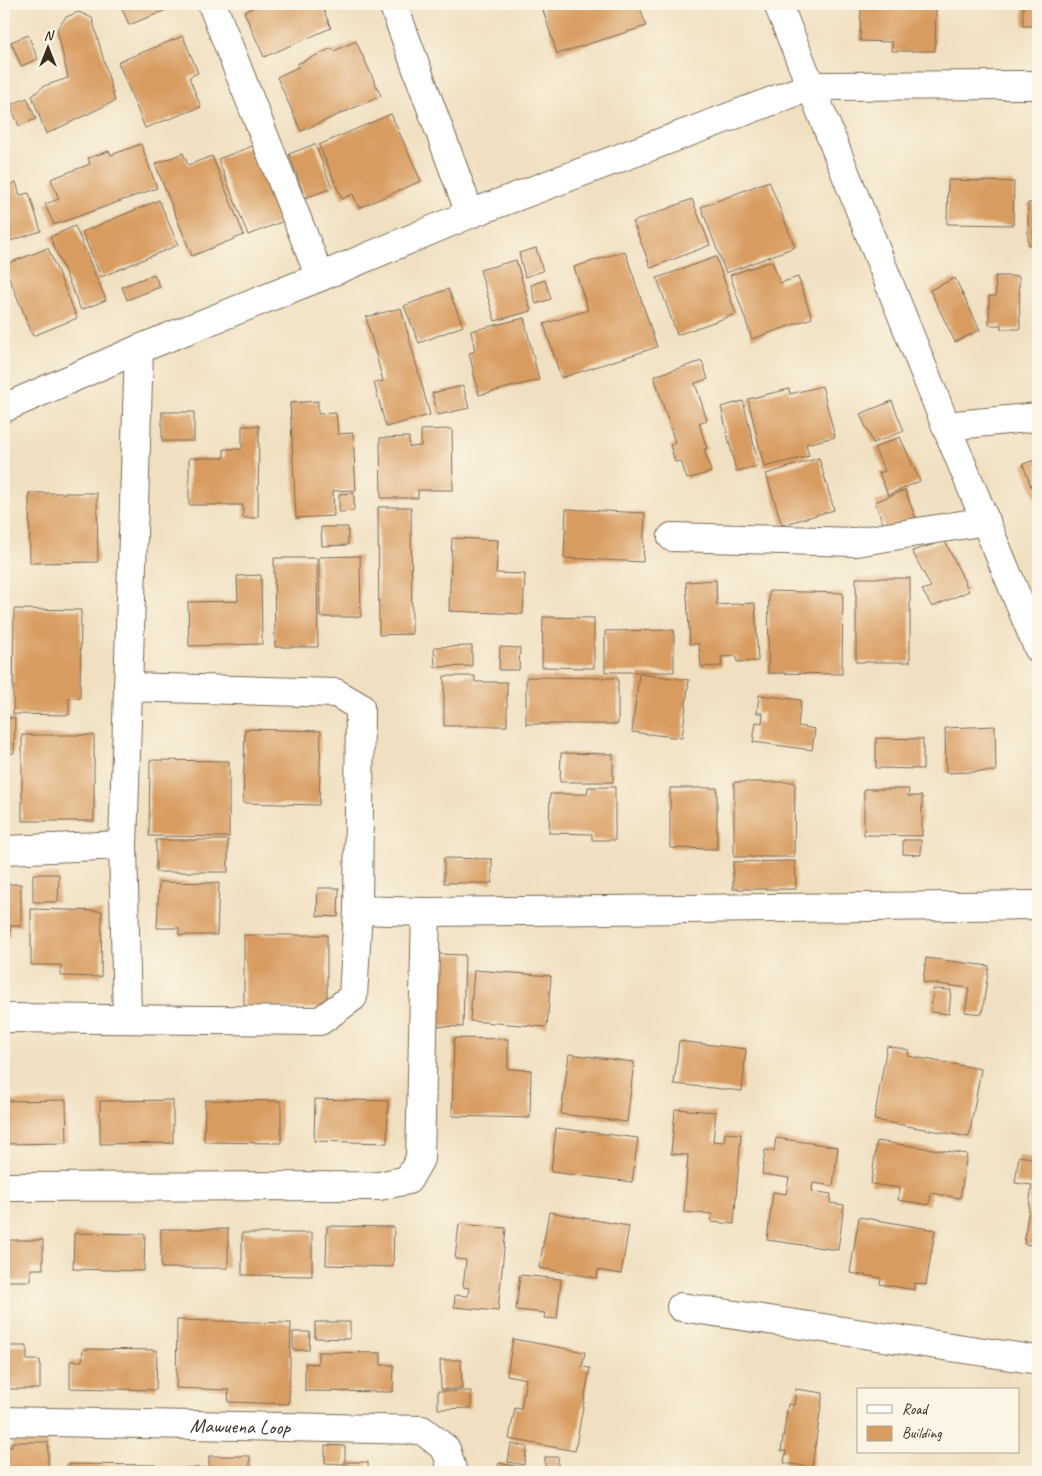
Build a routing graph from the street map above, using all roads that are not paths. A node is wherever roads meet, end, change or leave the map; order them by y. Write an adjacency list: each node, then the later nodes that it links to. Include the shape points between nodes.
1 (212, 4): 7 (street)
2 (393, 4): 6 (street)
3 (778, 4): 5 (street)
4 (1038, 85): 5 (street)
5 (812, 86): 6 (street); 11 (street)
6 (470, 214): 7 (street)
7 (320, 277): 8 (street)
8 (139, 349): 9 (street); 15 (street)
9 (4, 408)
10 (1038, 417): 11 (street)
11 (946, 426): 12 (street)
12 (986, 521): 13 (street, via 856,542); 14 (street)
13 (672, 537)
14 (1038, 648)
15 (128, 687): 16 (street); 19 (street, via 336,693 360,707)
16 (123, 845): 17 (street); 22 (street)
17 (4, 850)
18 (1038, 905): 20 (street)
19 (358, 910): 20 (street); 22 (street, via 353,997 320,1021)
20 (426, 912): 23 (street, via 420,1159 408,1180 380,1186)
21 (4, 1018): 22 (street)
22 (126, 1018)
23 (4, 1187)
24 (681, 1307): 25 (street)
25 (1038, 1360)
26 (4, 1421): 27 (street, Mawuena Loop, via 422,1430 446,1449)
27 (453, 1472)

